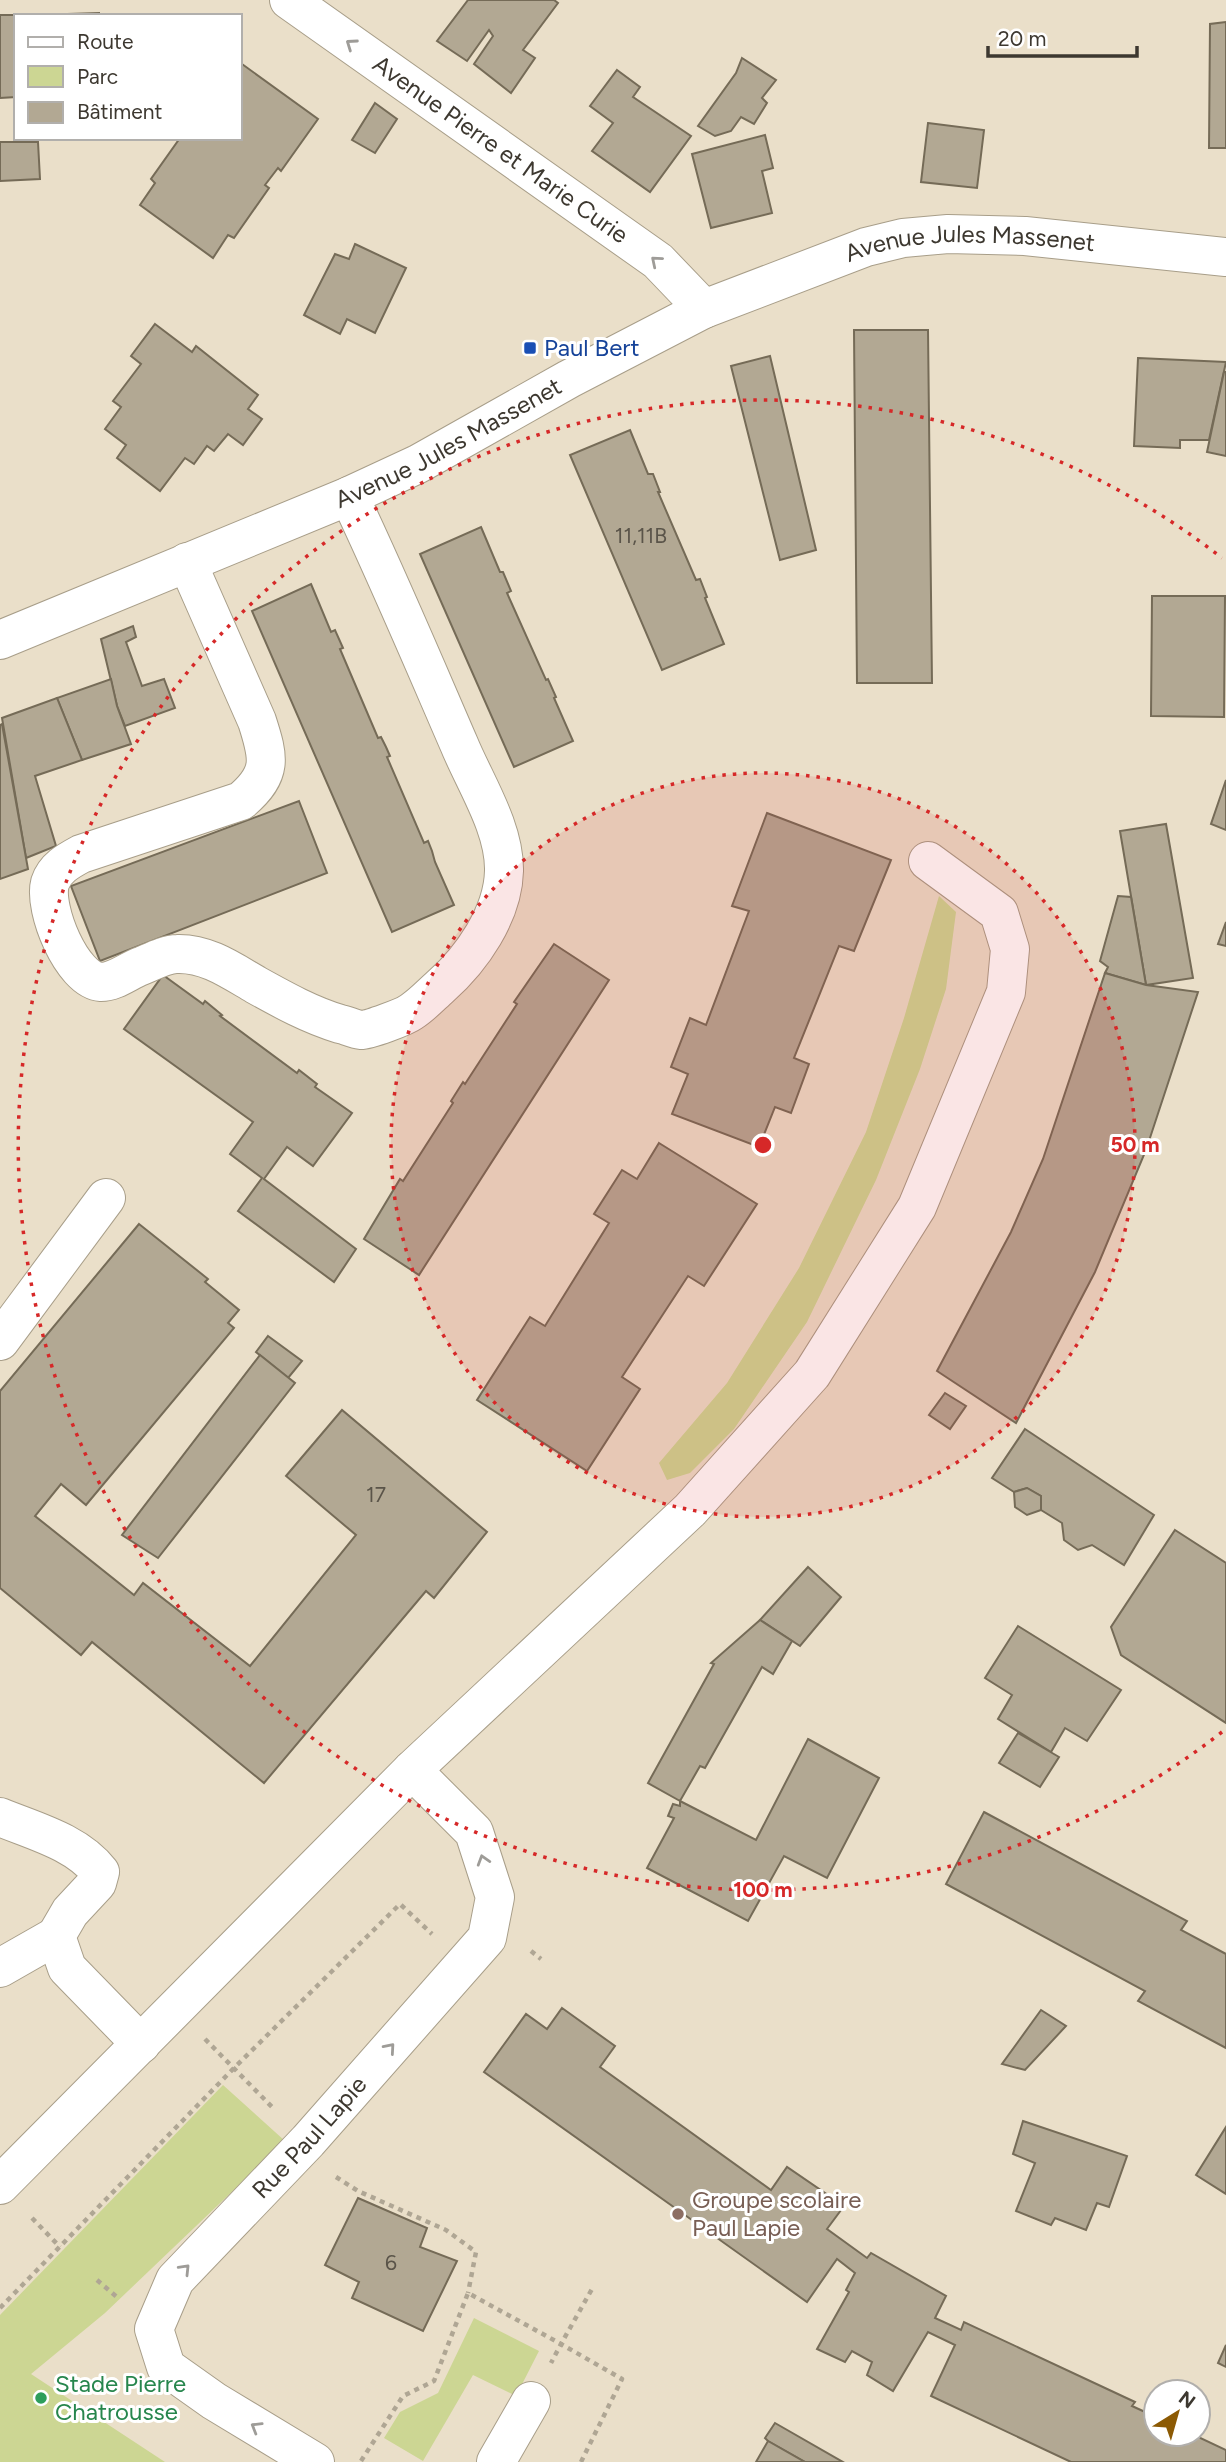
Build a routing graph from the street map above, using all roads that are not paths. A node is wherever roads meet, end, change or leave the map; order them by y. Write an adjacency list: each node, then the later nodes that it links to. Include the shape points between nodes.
1 (289, 0): 3 (street, Avenue Pierre et Marie Curie, one-way to 1, via 658,261)
2 (1226, 257): 3 (street, Avenue Jules Massenet, via 1025,236 904,238 866,247)
3 (704, 309): 4 (street, Avenue Jules Massenet, via 418,464)
4 (349, 496): 5 (street, Avenue Jules Massenet); 5 (street, via 488,805 504,870 497,906 481,938 453,976 410,1013 362,1030 318,1017 213,960 176,954 103,982 90,979 78,968 65,946 49,901 50,883 67,861 241,801 264,776 264,744 257,721)
5 (187, 562): 6 (street, Avenue Jules Massenet)
6 (0, 640)
7 (928, 861): 10 (street, via 999,913 1010,949 1006,992 917,1207 812,1374 690,1510)
8 (106, 1198): 9 (street)
9 (0, 1341)
10 (412, 1770): 14 (street); 17 (street, Rue Paul Lapie, one-way to 10, via 166,2367 154,2329 176,2280 308,2141 486,1938 495,1897 474,1832)
11 (0, 1817): 12 (street, via 71,1848 90,1859 100,1872 97,1883 70,1912)
12 (56, 1936): 13 (street); 14 (street, via 67,1968)
13 (0, 1968)
14 (141, 2044): 15 (street)
15 (0, 2185)
16 (531, 2401): 18 (street)
17 (315, 2462)
18 (496, 2462)

